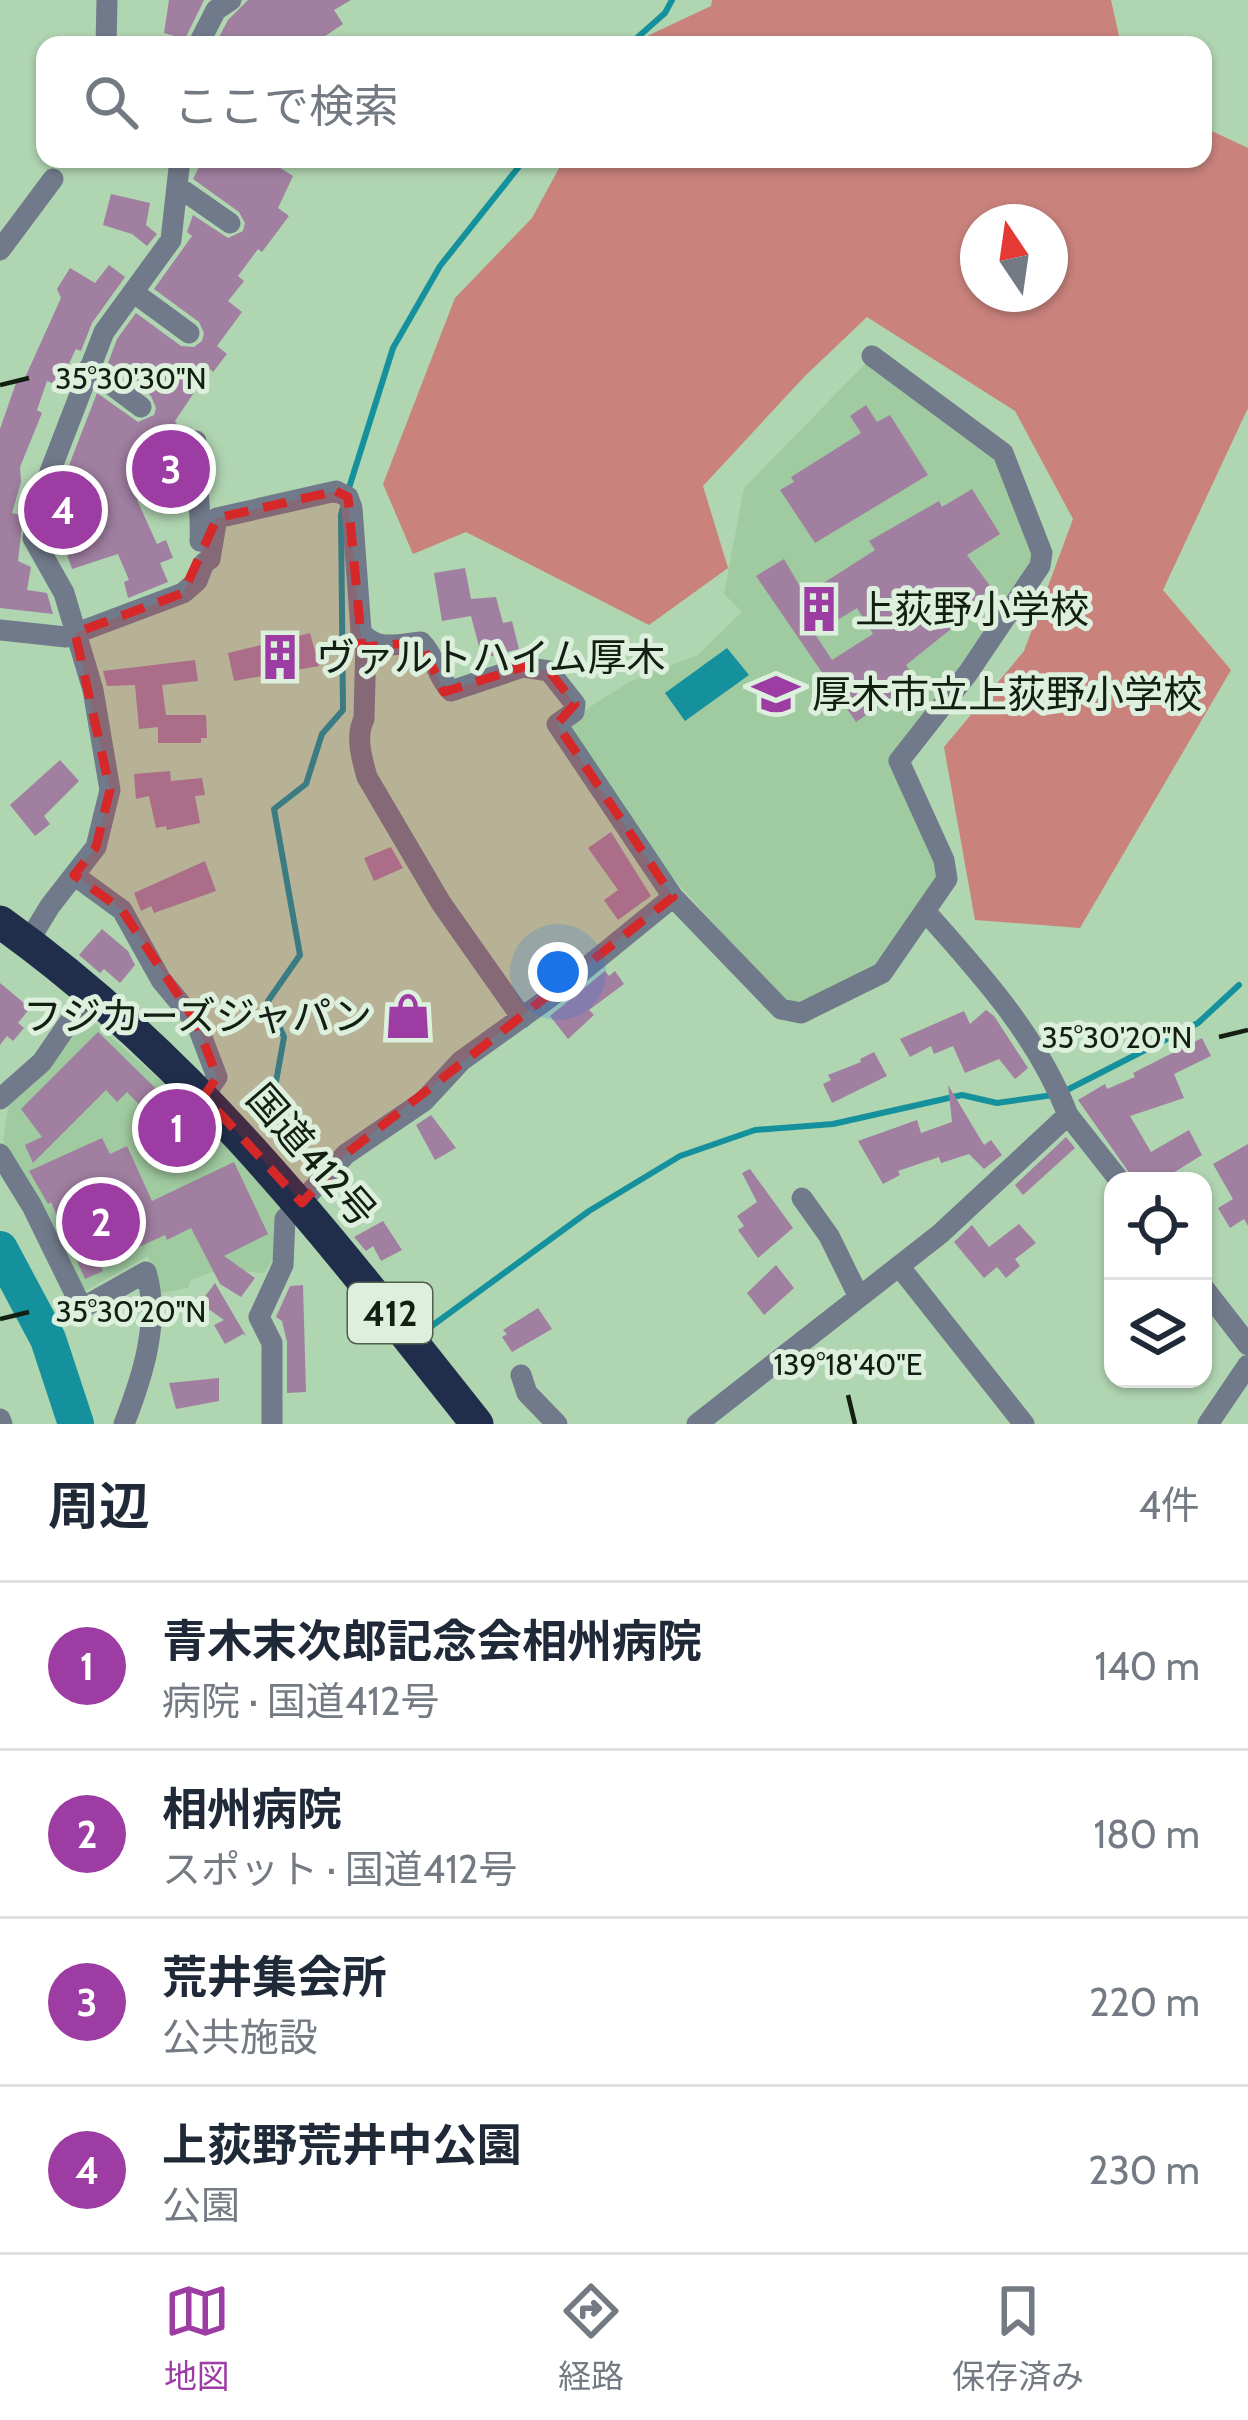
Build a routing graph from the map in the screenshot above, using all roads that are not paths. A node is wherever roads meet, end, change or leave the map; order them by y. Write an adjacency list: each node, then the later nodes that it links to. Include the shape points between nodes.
1 (107, 0): 3 (street)
2 (224, 3): 4 (street)
3 (106, 36)
4 (204, 36)
5 (179, 168): 7 (street)
6 (53, 179): 9 (street)
7 (177, 186): 8 (street); 10 (street, via 171,240)
8 (230, 223)
9 (0, 250)
10 (133, 292): 11 (street); 13 (street)
11 (189, 333)
12 (872, 356): 22 (street, via 1003,453 1042,553 980,656 899,761 944,860 947,879)
13 (89, 368): 14 (street); 18 (street, via 33,538)
14 (140, 406)
15 (196, 441): 16 (street)
16 (204, 565): 18 (street, via 183,593); 19 (street, via 218,518 336,491 352,508)
17 (0, 630): 18 (street)
18 (76, 633): 20 (street, via 110,790 96,847)
19 (366, 640): 21 (street, via 421,642 451,691 523,667 549,671 575,704 557,724); 26 (street, via 360,726 367,777)
20 (74, 874): 24 (street); 27 (street, via 122,910 160,980 196,1022 217,1077)
21 (674, 897): 22 (street, via 781,1009 801,1013 882,974); 26 (street)
22 (926, 910): 29 (street, via 1000,998 1050,1070)
23 (0, 922): 24 (highway, 国道412号 / 412)
24 (28, 943): 25 (highway, 国道412号 / 412)
25 (89, 993): 27 (highway, 国道412号 / 412); 28 (street, via 42,1062)
26 (521, 1018): 34 (street, via 460,1061 424,1101 346,1154)
27 (204, 1096): 34 (highway, 国道412号 / 412)
28 (0, 1099)
29 (1068, 1114): 31 (street); 35 (street)
30 (0, 1154): 32 (street)
31 (1113, 1172)
32 (10, 1184): 41 (street, via 82,1307 146,1272 152,1292 143,1375)
33 (802, 1198): 36 (street)
34 (302, 1203): 42 (street, via 284,1220 284,1265 260,1317 272,1343); 43 (highway, 国道412号 / 412)
35 (899, 1266): 36 (street); 46 (street)
36 (859, 1297): 45 (street)
37 (1212, 1299): 38 (street)
38 (1248, 1345)
39 (1248, 1365): 47 (street)
40 (521, 1376): 44 (street)
41 (124, 1424)
42 (272, 1424)
43 (477, 1424)
44 (557, 1424)
45 (698, 1424)
46 (1024, 1424)
47 (1208, 1424)

